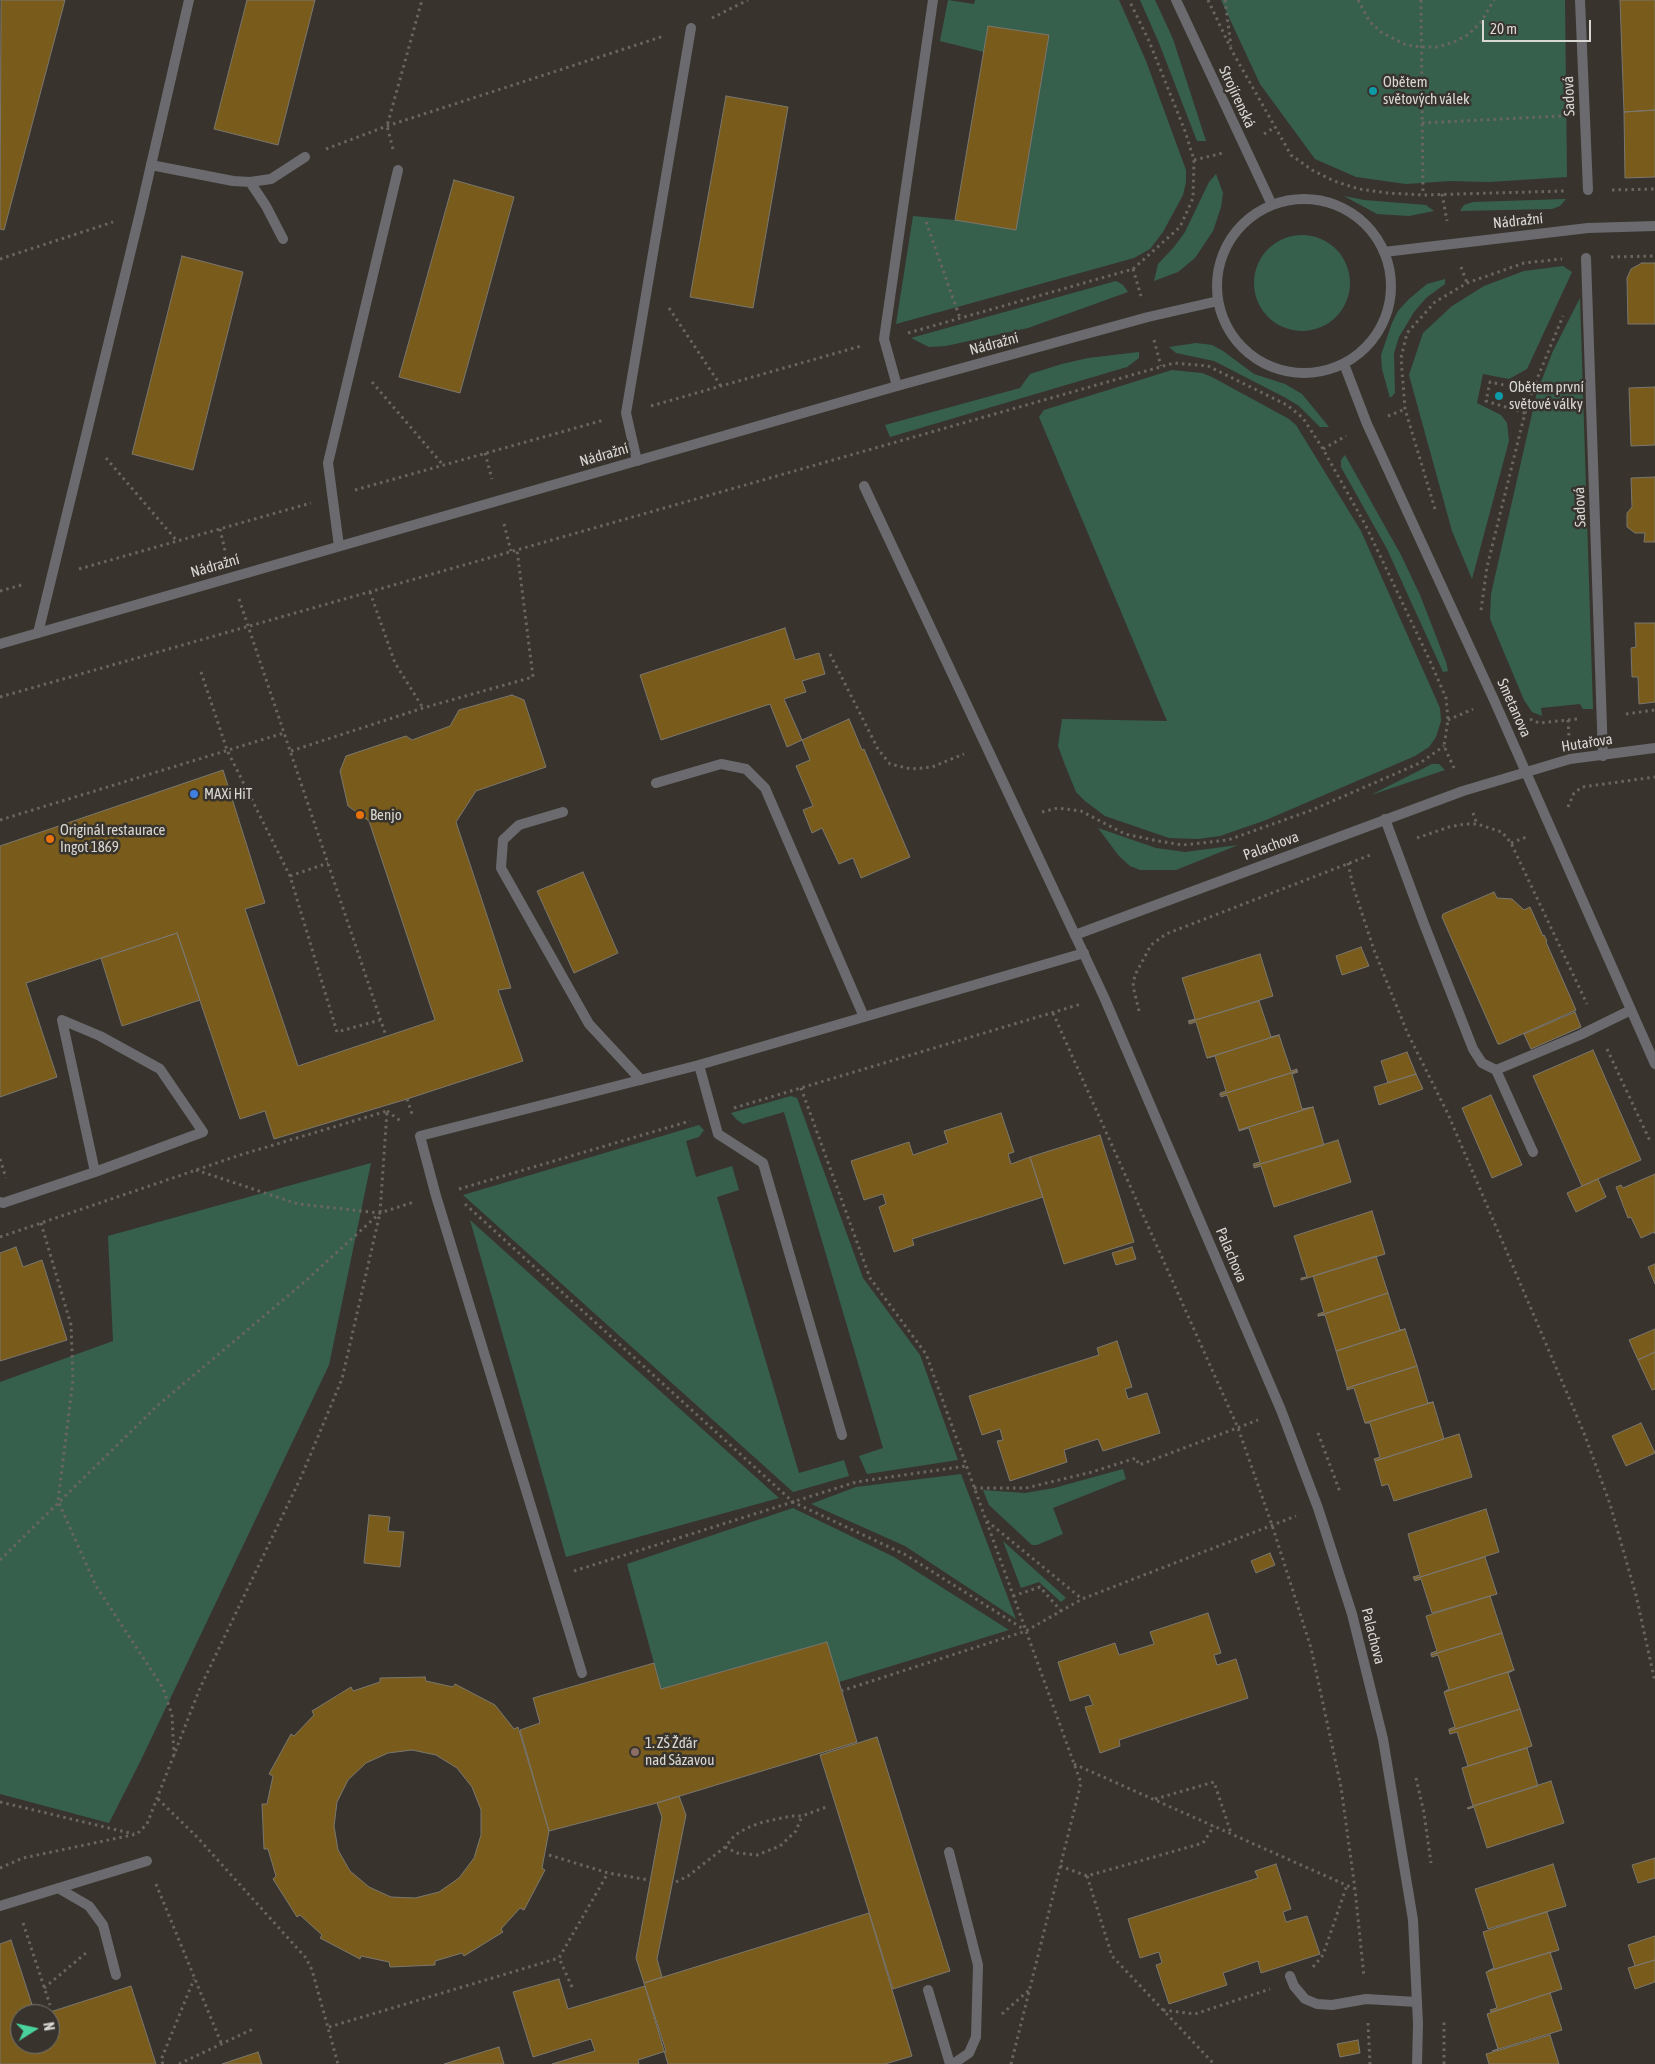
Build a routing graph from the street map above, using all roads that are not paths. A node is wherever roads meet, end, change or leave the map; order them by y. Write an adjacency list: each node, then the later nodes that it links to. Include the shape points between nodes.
1 (189, 0): 7 (street)
2 (933, 0): 18 (street, via 884,340)
3 (1176, 0): 11 (street, Strojírenská)
4 (1580, 0): 10 (street, Sadová)
5 (691, 28): 19 (street, via 626,413)
6 (305, 157): 9 (street, via 271,179)
7 (151, 165): 9 (street); 22 (street)
8 (398, 170): 21 (street, via 328,463)
9 (250, 182): 13 (street)
10 (1588, 190)
11 (1272, 206): 14 (street, via 1298,199 1338,206 1370,229); 16 (street, via 1244,224 1228,244 1219,267)
12 (1655, 226): 14 (street, Nádražní, via 1588,228)
13 (283, 239)
14 (1384, 252): 17 (street, via 1391,288 1382,324 1366,347)
15 (1586, 258): 25 (street, Sadová)
16 (1218, 300): 17 (street, via 1229,331 1251,356 1265,364 1280,370 1312,373); 18 (street, Nádražní)
17 (1344, 364): 26 (street, Smetanova, via 1367,424)
18 (897, 386): 19 (street, Nádražní)
19 (637, 461): 21 (street, Nádražní)
20 (864, 486): 30 (street)
21 (339, 546): 22 (street, Nádražní)
22 (38, 633): 23 (street, Nádražní)
23 (0, 644)
24 (1655, 748): 25 (street, Hutařova)
25 (1603, 756): 26 (street, Hutařova, via 1570,759)
26 (1525, 772): 29 (street, Palachova); 32 (street, Smetanova)
27 (656, 783): 33 (street, via 721,764 746,769 765,788)
28 (564, 812): 37 (street, via 519,825 503,840 501,868 589,1024)
29 (1385, 820): 30 (street, Palachova); 36 (street, via 1473,1049 1482,1062)
30 (1075, 935): 31 (street, Palachova)
31 (1084, 953): 33 (street); 50 (street, Palachova, via 1284,1418 1318,1508 1352,1614 1383,1739 1413,1920)
32 (1631, 1010): 34 (street, Smetanova); 36 (street)
33 (864, 1017): 35 (street)
34 (1655, 1064)
35 (699, 1065): 37 (street); 41 (street, via 718,1134 763,1163)
36 (1496, 1070): 38 (street)
37 (641, 1080): 42 (street, via 420,1136)
38 (1533, 1152)
39 (95, 1172): 39 (street, via 203,1132 160,1068 62,1020); 40 (street)
40 (0, 1202)
41 (842, 1434)
42 (582, 1673)
43 (949, 1852): 51 (street, via 978,1965 976,2037 969,2053)
44 (147, 1862): 45 (street)
45 (58, 1888): 46 (street); 47 (street, via 89,1906 103,1925)
46 (0, 1906)
47 (116, 1975)
48 (1291, 1978): 50 (street, via 1305,1999 1317,2004 1332,2005 1366,1999)
49 (928, 1990): 51 (street)
50 (1418, 2002): 52 (street, Palachova)
51 (952, 2064)
52 (1418, 2064)

